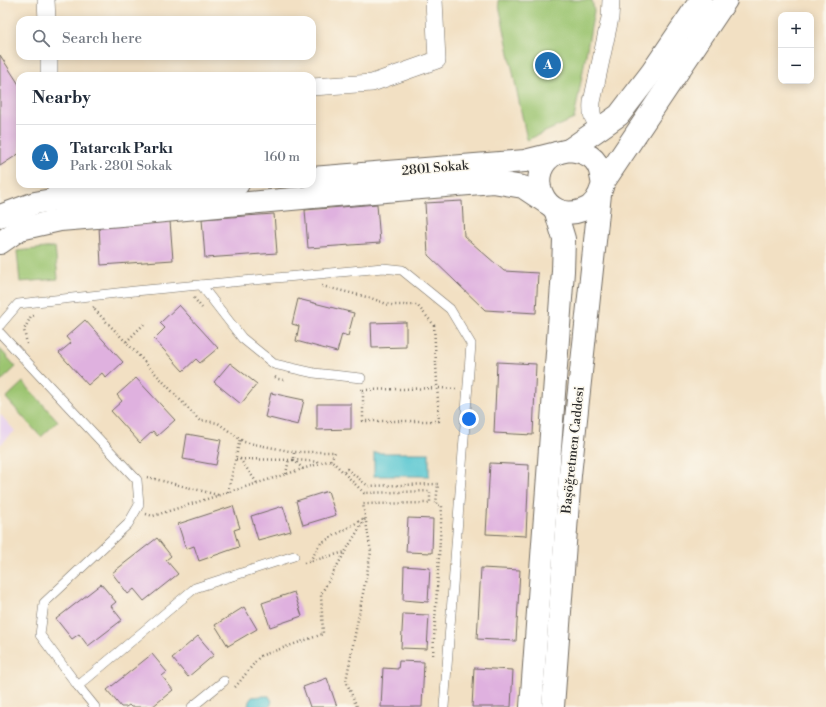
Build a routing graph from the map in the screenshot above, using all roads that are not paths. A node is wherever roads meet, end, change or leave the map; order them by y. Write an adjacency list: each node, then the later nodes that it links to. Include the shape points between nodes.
1 (46, 0): 6 (street)
2 (434, 0): 9 (street, via 437,60 372,83)
3 (611, 0): 10 (street, via 610,18 591,111)
4 (701, 0): 10 (street, 2801 Sokak, via 652,72 618,115)
5 (726, 0): 15 (street)
6 (47, 16)
7 (49, 60): 8 (street)
8 (49, 72)
9 (316, 87)
10 (600, 129): 11 (street, 2801 Sokak)
11 (563, 152): 12 (street, 2801 Sokak); 15 (street, Başöğretmen Caddesi, via 579,151 597,162); 17 (street, Başöğretmen Caddesi, via 550,158 540,175 539,185 542,194)
12 (463, 175): 13 (street, 2801 Sokak); 17 (street, via 523,187); 19 (street, via 305,197)
13 (316, 178)
14 (134, 188): 16 (street)
15 (601, 189): 17 (street, via 594,203 586,210 565,213); 32 (street, Başöğretmen Caddesi, via 570,475)
16 (56, 191): 18 (street, via 35,203); 19 (street)
17 (551, 206): 31 (street, Başöğretmen Caddesi, via 564,239 563,271)
18 (0, 216)
19 (58, 221): 20 (street, via 20,229)
20 (0, 243)
21 (201, 285): 22 (lane, via 18,304); 24 (lane, via 242,338 274,364 314,373); 30 (lane, via 383,268 402,270 450,309 471,344)
22 (0, 325)
23 (0, 332): 27 (lane, via 136,480 139,505 128,524 44,603 40,635)
24 (361, 378)
25 (291, 557): 27 (lane, via 195,588)
26 (224, 681): 29 (lane)
27 (78, 686): 28 (lane)
28 (95, 707)
29 (192, 707)
30 (444, 707)
31 (532, 707)
32 (553, 707)

